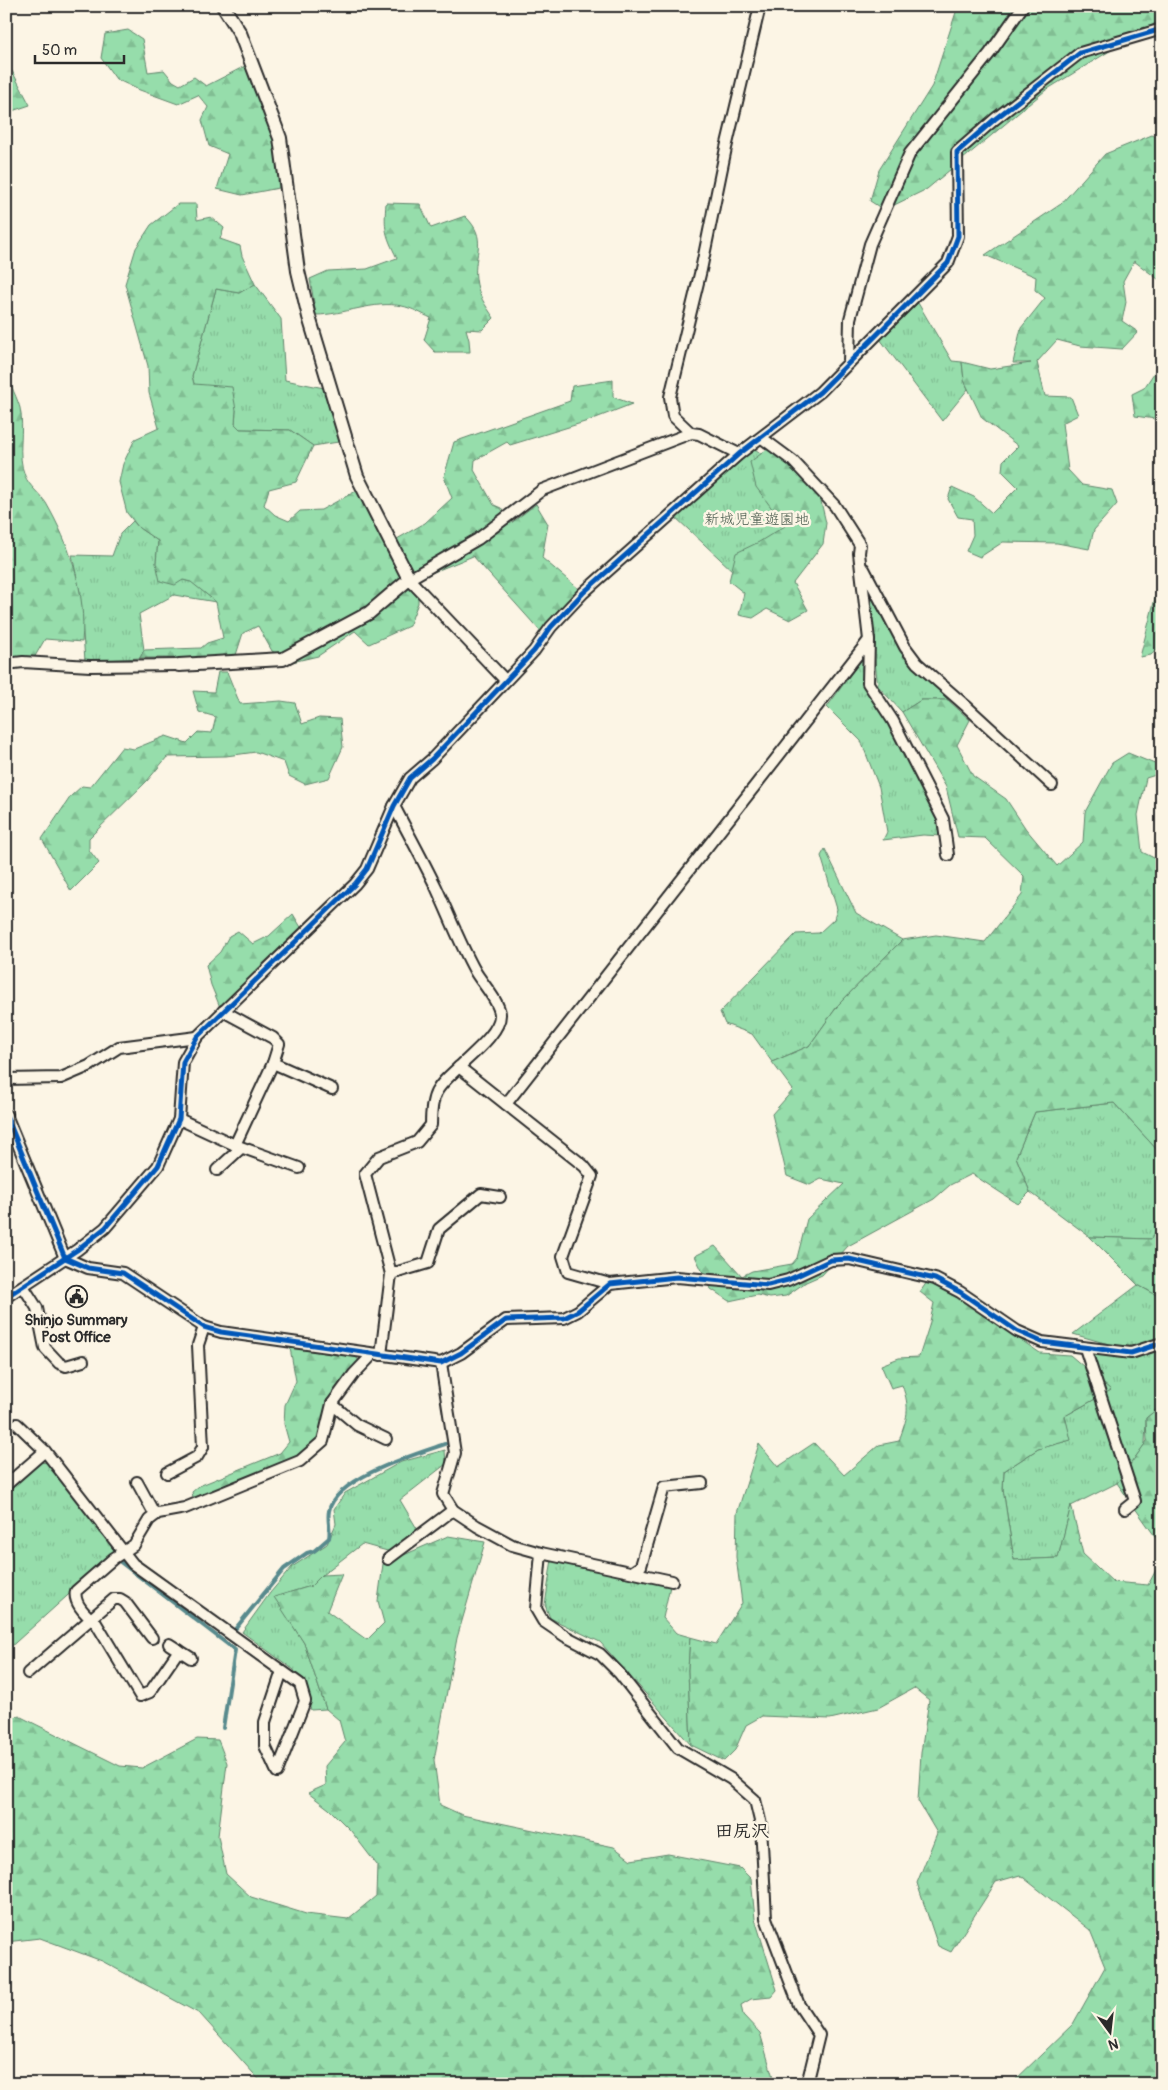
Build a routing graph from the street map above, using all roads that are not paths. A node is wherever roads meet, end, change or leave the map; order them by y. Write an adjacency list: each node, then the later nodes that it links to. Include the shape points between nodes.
1 (223, 6): 10 (street, via 240,33 280,138 298,271 357,476)
2 (760, 6): 6 (street, via 670,397 673,416)
3 (1023, 6): 5 (street, via 990,54 910,153 870,244 850,319)
4 (1162, 29): 5 (street, via 1080,53 957,152 958,236 948,263)
5 (850, 363): 7 (street, via 820,392)
6 (691, 433): 8 (street); 10 (street, via 542,490 478,539)
7 (762, 438): 8 (street); 9 (street, via 793,461 836,506 860,545)
8 (739, 454): 14 (street, via 583,593)
9 (861, 564): 11 (street); 15 (street, via 917,664)
10 (409, 579): 13 (street, via 369,612 283,659); 14 (street)
11 (869, 640): 17 (street, via 868,683 893,721 943,819); 24 (street)
12 (6, 664): 13 (street)
13 (178, 665)
14 (506, 680): 16 (street, via 410,778)
15 (1052, 785)
16 (394, 806): 18 (street, via 366,869 354,884); 21 (street, via 436,888 455,934 500,1013 498,1024 486,1041)
17 (948, 855)
18 (223, 1011): 19 (street); 20 (street, via 279,1044)
19 (197, 1037): 22 (street, via 119,1047 89,1066 61,1078); 26 (street, via 183,1062)
20 (273, 1063): 23 (street); 27 (street)
21 (459, 1067): 24 (street); 32 (street, via 438,1086 431,1108 431,1125 417,1142 379,1157 366,1174)
22 (6, 1079)
23 (332, 1089)
24 (506, 1104): 33 (street, via 584,1166 592,1176 563,1256 568,1272)
25 (6, 1115): 31 (street)
26 (179, 1120): 27 (street); 31 (street, via 158,1166 105,1228)
27 (238, 1147): 28 (street); 29 (street)
28 (299, 1168)
29 (217, 1170)
30 (500, 1198): 32 (street, via 481,1194 439,1229 428,1263)
31 (65, 1258): 34 (street); 36 (street, via 88,1268 123,1273)
32 (392, 1274): 39 (street)
33 (610, 1284): 38 (street, via 677,1276 768,1285 788,1280 831,1260 849,1259 936,1279 1016,1331 1042,1342); 41 (street, via 578,1311 564,1318 506,1320 461,1353)
34 (23, 1286): 35 (street); 40 (street, via 36,1308 45,1348 66,1366)
35 (6, 1297)
36 (204, 1327): 39 (street); 46 (street, via 198,1345 203,1447 197,1457)
37 (1162, 1343): 38 (street, via 1131,1353)
38 (1086, 1348): 50 (street, via 1135,1501)
39 (377, 1354): 41 (street); 42 (street, via 354,1374)
40 (83, 1361)
41 (441, 1363): 51 (street, via 455,1453 443,1494)
42 (332, 1404): 44 (street, via 357,1425); 52 (street, via 323,1441 300,1461 185,1508)
43 (18, 1424): 45 (street)
44 (386, 1439)
45 (44, 1451): 49 (street); 53 (street)
46 (167, 1473)
47 (137, 1482): 52 (street)
48 (702, 1483): 56 (street, via 664,1487 641,1566)
49 (6, 1485)
50 (1125, 1509)
51 (453, 1510): 54 (street, via 512,1545); 55 (street)
52 (155, 1515): 53 (street)
53 (125, 1553): 58 (street, via 114,1558 76,1591 76,1601); 63 (street, via 133,1564)
54 (541, 1553): 56 (street); 65 (street, via 536,1609 543,1621 600,1654 620,1673 678,1748 731,1779 755,1800 761,1825 766,1918 799,2005 819,2035)
55 (388, 1559)
56 (632, 1572): 57 (street)
57 (672, 1581)
58 (90, 1619): 59 (street, via 114,1599 120,1599); 61 (street, via 96,1623 140,1696 150,1692); 64 (street)
59 (152, 1638)
60 (170, 1644): 61 (street)
61 (179, 1650): 62 (street)
62 (190, 1658)
63 (282, 1671): 63 (street, via 300,1684 305,1701 277,1772 265,1746 265,1722)
64 (28, 1674)
65 (807, 2084)

